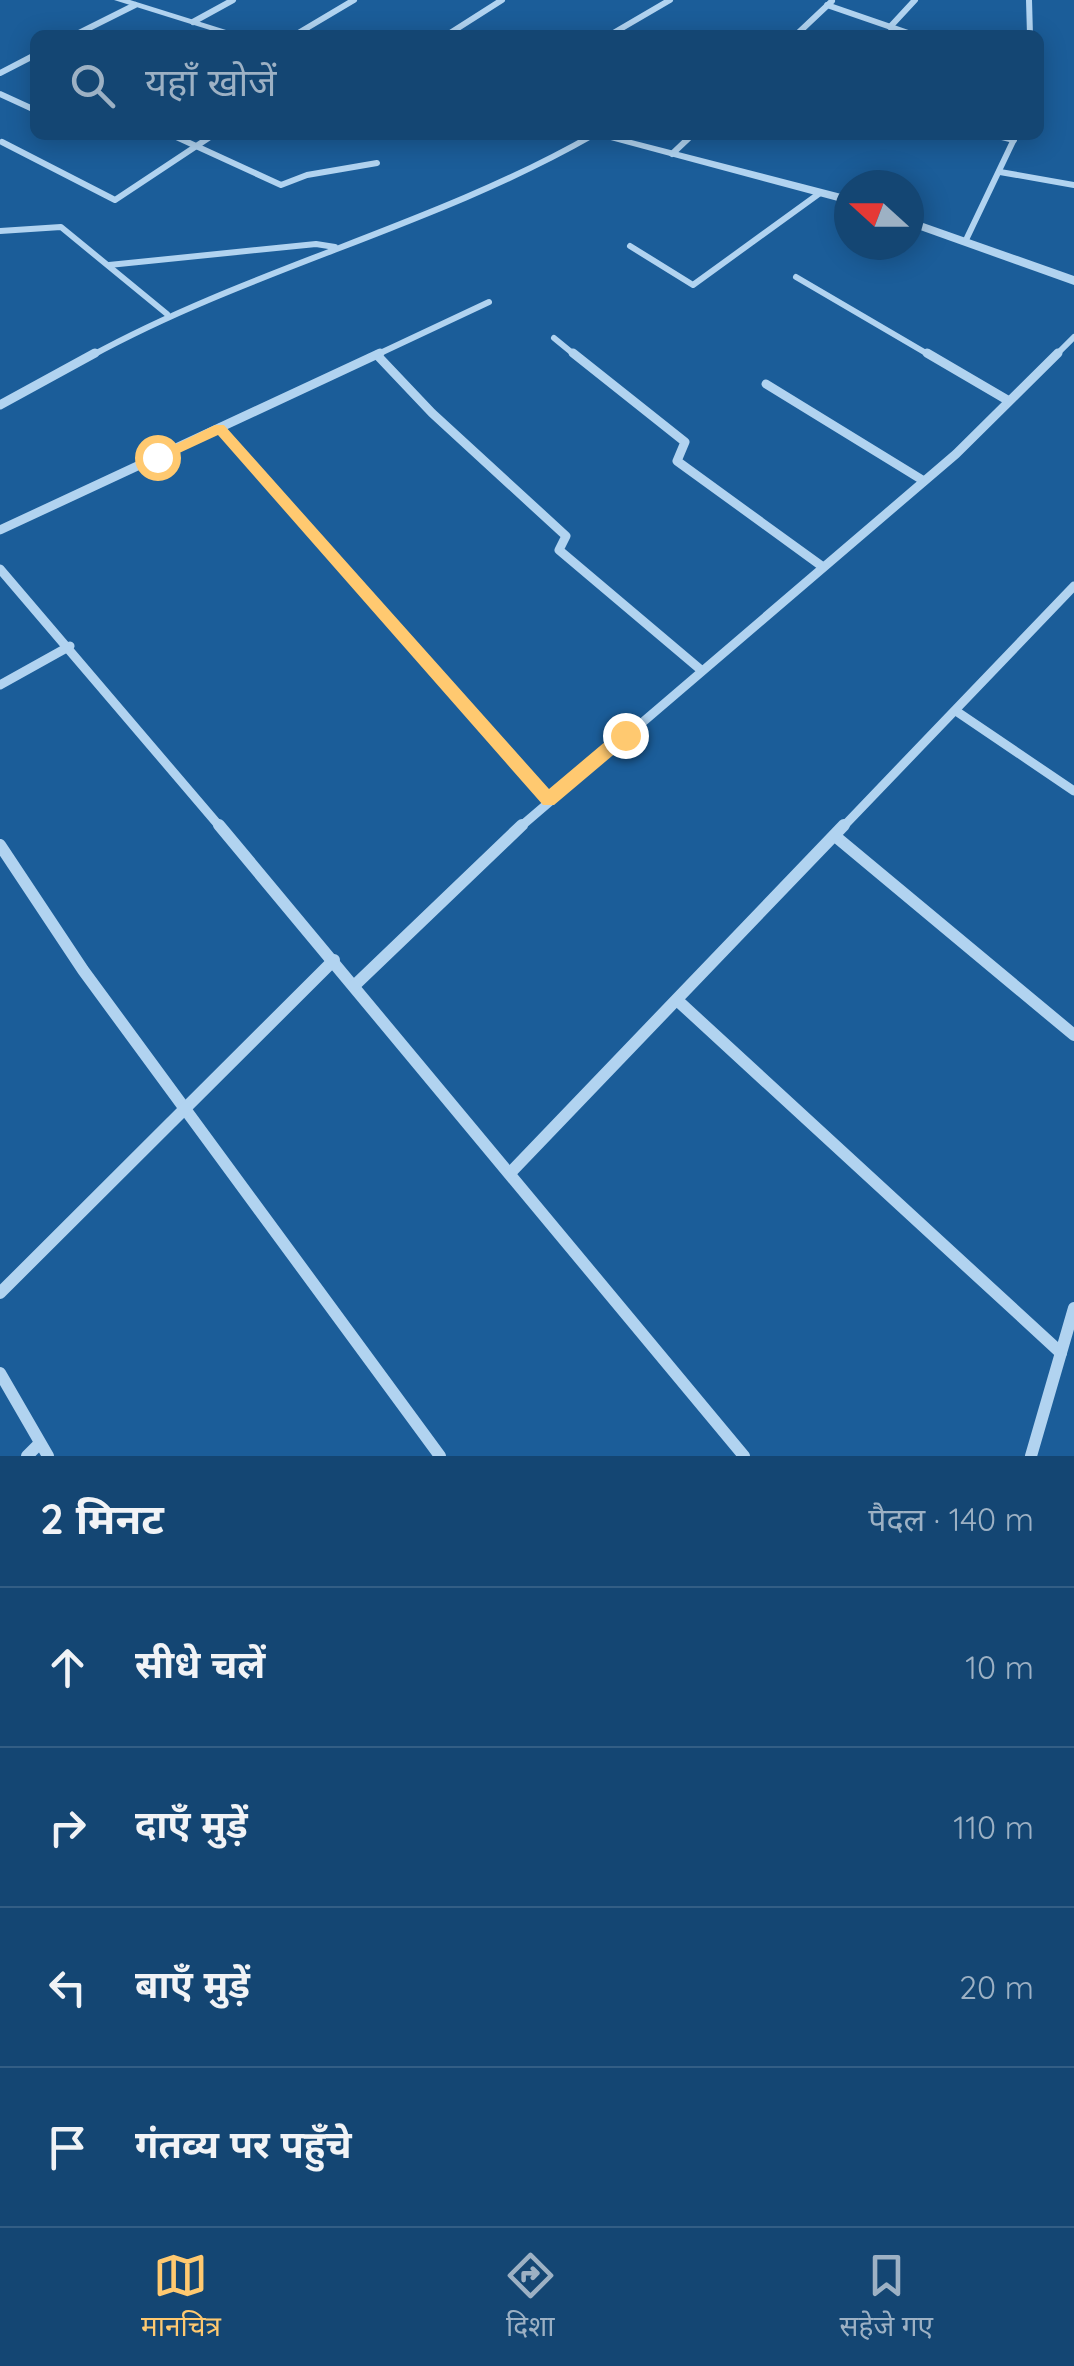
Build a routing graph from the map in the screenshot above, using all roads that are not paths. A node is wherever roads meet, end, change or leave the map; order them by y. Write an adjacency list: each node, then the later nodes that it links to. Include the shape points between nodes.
1 (119, 0): 9 (street)
2 (233, 0): 10 (street)
3 (354, 0): 14 (street)
4 (502, 0): 15 (street)
5 (670, 0): 16 (street)
6 (916, 0): 11 (street)
7 (1029, 0): 19 (street)
8 (830, 3): 11 (street); 17 (street)
9 (135, 5): 10 (street); 12 (street)
10 (193, 22): 13 (street)
11 (890, 27): 18 (street)
12 (85, 30)
13 (220, 30)
14 (304, 30)
15 (455, 30)
16 (619, 30)
17 (801, 30)
18 (899, 30)
19 (1030, 30)
20 (30, 58): 21 (street)
21 (0, 73)
22 (0, 94): 23 (street)
23 (30, 108)
24 (183, 140): 31 (street)
25 (205, 140): 31 (street)
26 (586, 140): 42 (street, via 518,178)
27 (615, 140): 32 (street)
28 (687, 140): 32 (street)
29 (1015, 140): 34 (street)
30 (2, 142): 31 (street, via 115,200)
31 (196, 146): 33 (street, via 281,185)
32 (672, 154): 36 (street)
33 (377, 163)
34 (1000, 172): 35 (street); 40 (street)
35 (1074, 185)
36 (820, 193): 37 (street); 41 (street, via 693,284)
37 (834, 196)
38 (924, 227): 40 (street)
39 (0, 231): 43 (street, via 61,227)
40 (965, 242): 45 (street)
41 (630, 246)
42 (336, 248): 43 (street, via 316,244); 47 (street)
43 (109, 264): 47 (street)
44 (796, 277): 52 (street)
45 (1074, 281)
46 (489, 302): 50 (street)
47 (167, 314): 53 (street)
48 (1074, 336): 52 (street)
49 (554, 338): 57 (street, via 685,442 677,461)
50 (377, 355): 54 (street); 61 (street, via 566,536 560,550)
51 (766, 384): 55 (street)
52 (1009, 401): 55 (street)
53 (0, 406)
54 (220, 428): 56 (street); 65 (street)
55 (924, 481): 57 (street)
56 (0, 530)
57 (823, 567): 61 (street)
58 (0, 569): 60 (street)
59 (1074, 586): 63 (street)
60 (70, 646): 62 (street); 68 (street)
61 (701, 670): 65 (street)
62 (0, 685)
63 (956, 711): 64 (street); 66 (street)
64 (1074, 791)
65 (548, 800): 69 (street)
66 (835, 836): 70 (street); 71 (street)
67 (0, 845): 72 (street)
68 (334, 960): 69 (street); 72 (street)
69 (355, 985): 73 (street)
70 (678, 1000): 73 (street); 76 (street)
71 (1074, 1035)
72 (185, 1109): 74 (street); 80 (street)
73 (510, 1173): 81 (street)
74 (0, 1294)
75 (1074, 1308): 76 (street)
76 (1061, 1353): 82 (street)
77 (0, 1373): 78 (street)
78 (43, 1450): 79 (street)
79 (27, 1456)
80 (440, 1456)
81 (744, 1456)
82 (1032, 1456)

